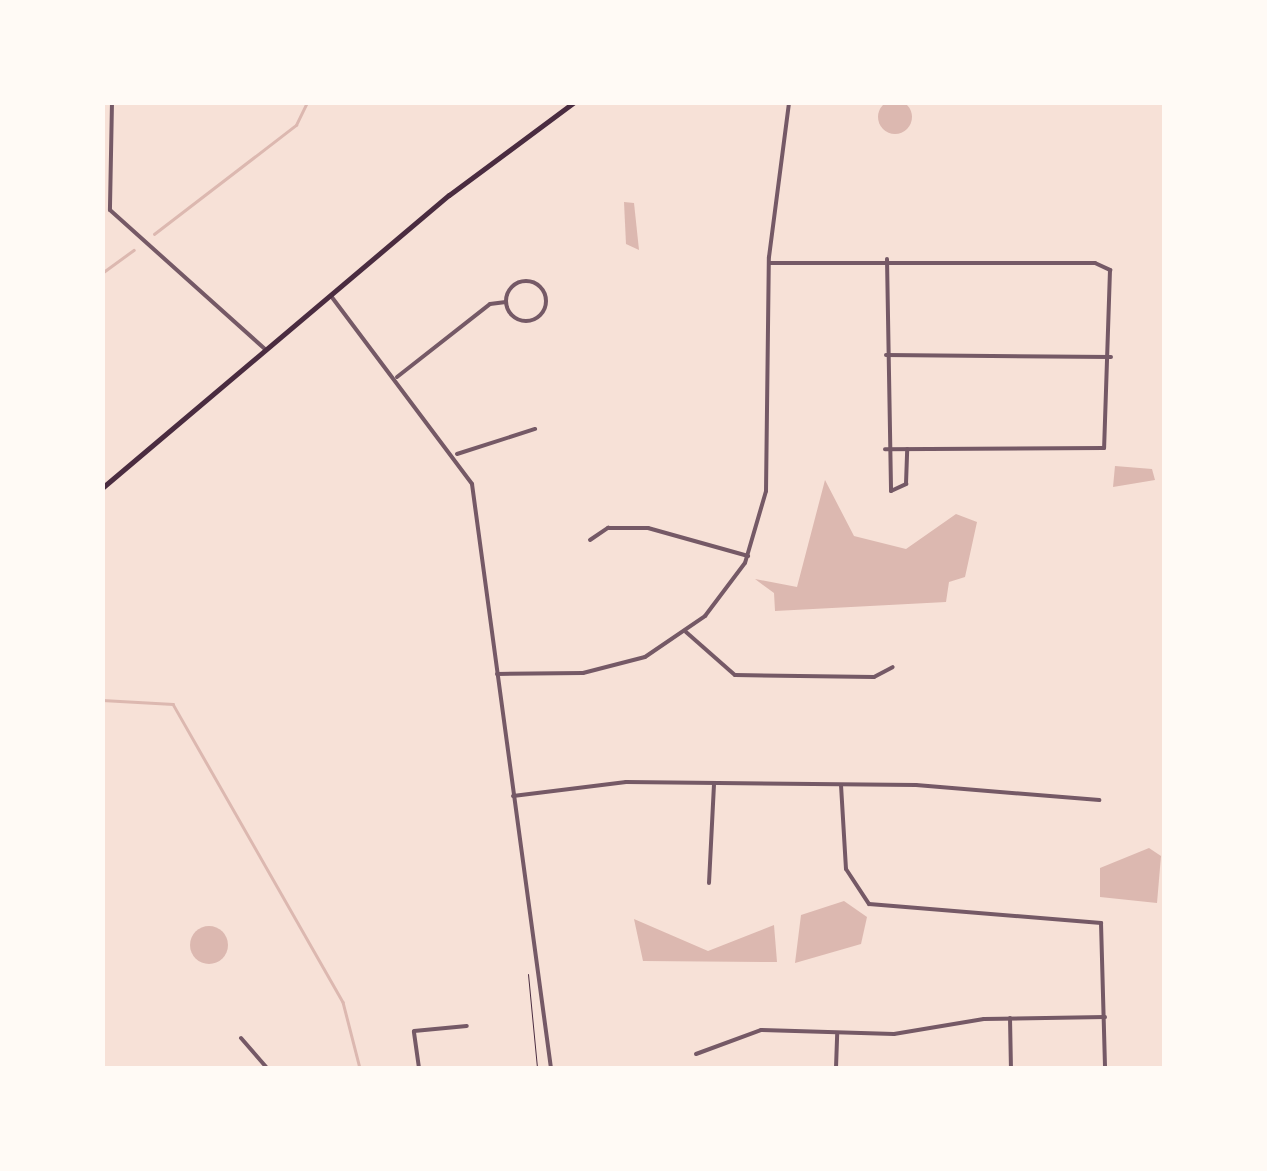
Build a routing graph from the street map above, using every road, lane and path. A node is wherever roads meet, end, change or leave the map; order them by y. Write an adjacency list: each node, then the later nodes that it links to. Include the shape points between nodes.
1 (112, 102): 8 (street, via 110,210)
2 (574, 102): 6 (main road)
3 (789, 102): 5 (street)
4 (887, 259): 5 (street); 9 (street); 10 (street, via 1103,264 1113,280)
5 (769, 263): 18 (street, via 767,478)
6 (331, 296): 8 (main road); 11 (street)
7 (506, 302): 7 (street, via 523,321 546,302 526,281); 11 (street, via 490,304)
8 (266, 350): 16 (main road)
9 (886, 355): 10 (street); 13 (street)
10 (1112, 357): 14 (street, via 1104,448)
11 (397, 377): 15 (street)
12 (536, 429): 15 (street)
13 (885, 449): 14 (street); 14 (street, via 885,485 895,492 906,484)
14 (906, 449)
15 (457, 454): 21 (street, via 473,490)
16 (102, 488)
17 (590, 540): 18 (street, via 608,528 648,528)
18 (748, 556): 19 (street)
19 (686, 632): 20 (street, via 734,675 874,677); 21 (street, via 611,668)
20 (894, 667)
21 (497, 674): 24 (street)
22 (714, 783): 23 (street); 24 (street); 26 (street)
23 (841, 784): 25 (street); 29 (street, via 847,876 872,906 1099,921)
24 (513, 796): 37 (street)
25 (1099, 800)
26 (709, 883)
27 (528, 974): 36 (path)
28 (1010, 1018): 29 (street); 31 (street); 39 (street)
29 (1105, 1018): 40 (street)
30 (467, 1026): 35 (street, via 414,1030)
31 (838, 1033): 33 (street, via 762,1030); 38 (street)
32 (241, 1038): 34 (street)
33 (696, 1054)
34 (267, 1068)
35 (419, 1068)
36 (537, 1068)
37 (551, 1068)
38 (836, 1068)
39 (1010, 1068)
40 (1105, 1068)

